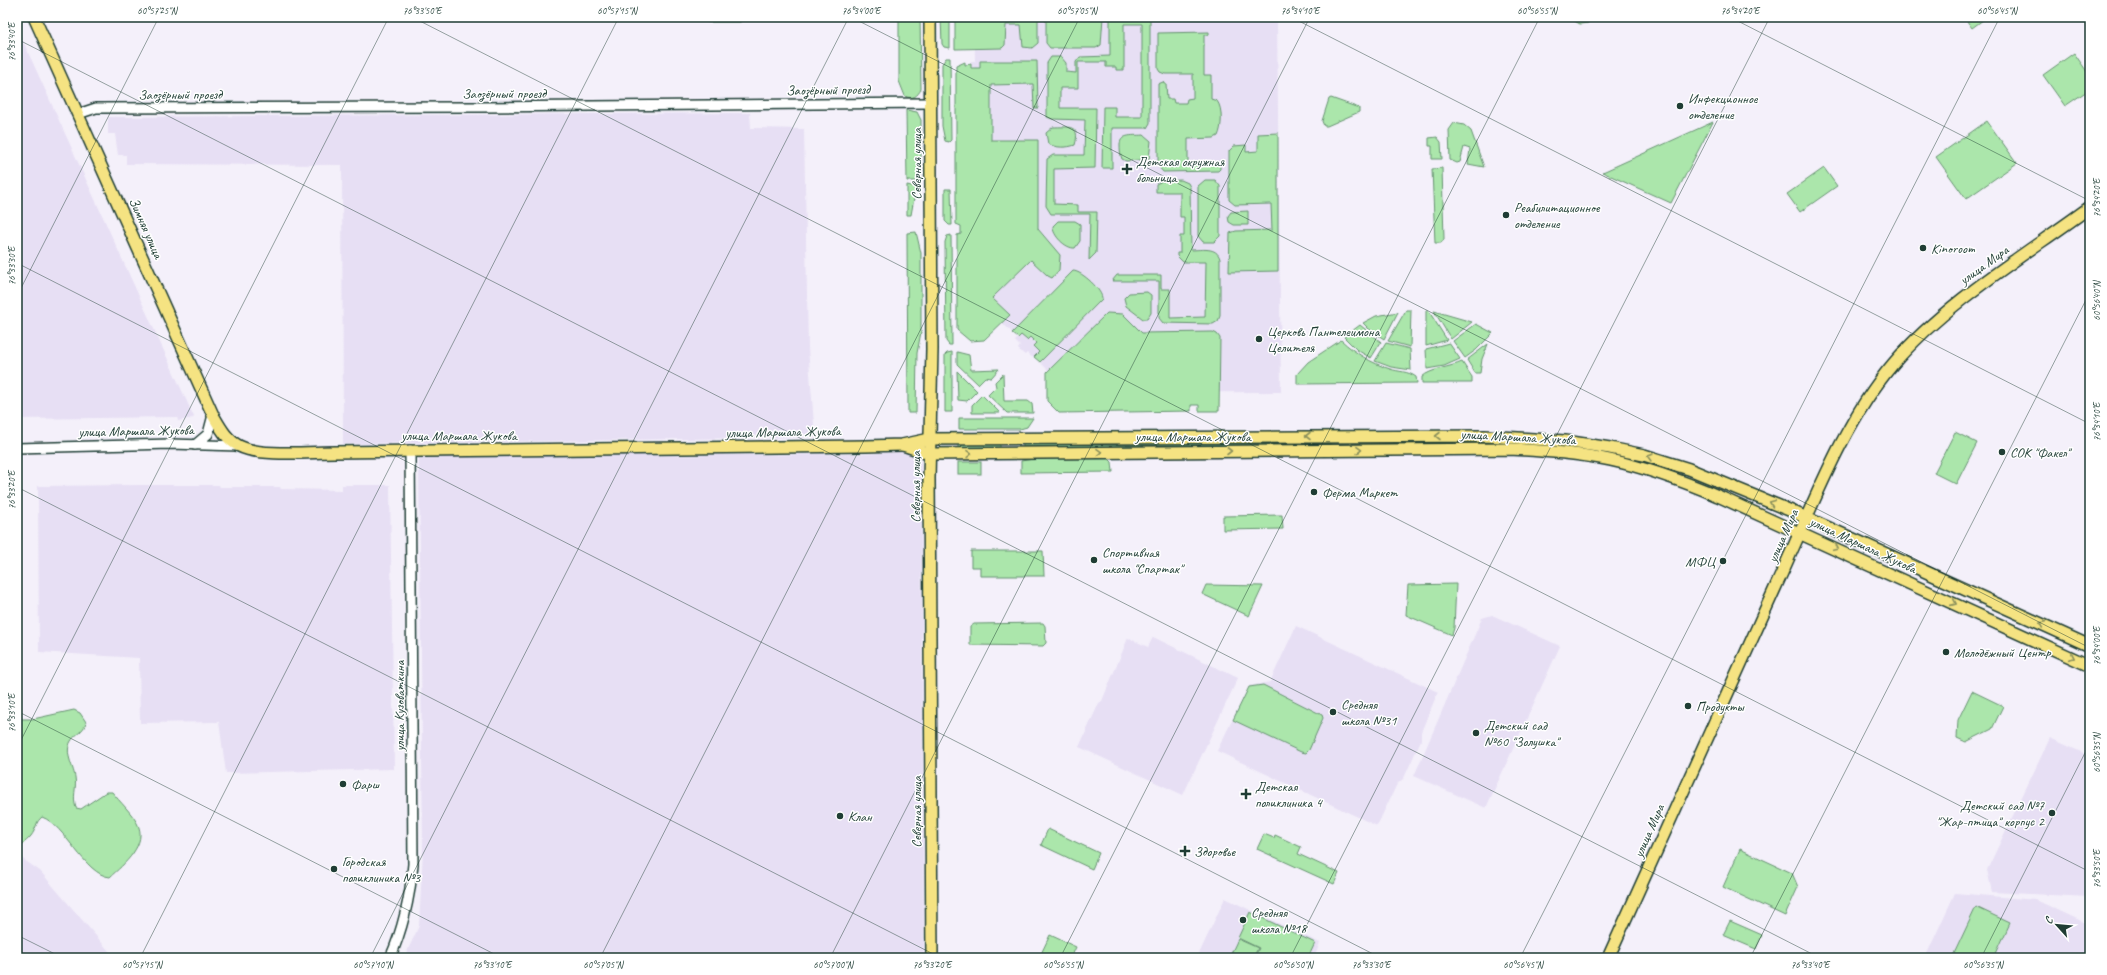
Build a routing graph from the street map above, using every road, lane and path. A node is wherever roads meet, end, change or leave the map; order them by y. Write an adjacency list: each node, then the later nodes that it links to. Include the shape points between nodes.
1 (34, 17): 4 (main road, Зимняя улица)
2 (930, 17): 3 (main road, Северная улица)
3 (931, 103): 4 (street, Заозёрный проезд, via 96,108); 8 (main road, Северная улица)
4 (78, 114): 6 (main road, Зимняя улица)
5 (2090, 207): 19 (main road, улица Мира, via 1958,303 1894,362 1861,408)
6 (213, 415): 9 (street, via 208,434); 10 (street); 12 (main road, Зимняя улица, via 224,434)
7 (1009, 439): 8 (main road, улица Маршала Жукова); 15 (main road); 17 (main road, улица Маршала Жукова, one-way to 7, via 1595,445 1491,436)
8 (930, 440): 11 (main road, улица Маршала Жукова); 16 (main road, Северная улица)
9 (195, 445): 10 (street, улица Маршала Жукова); 13 (street, улица Маршала Жукова)
10 (214, 445): 12 (street, улица Маршала Жукова)
11 (902, 445): 14 (main road, улица Маршала Жукова); 16 (main road, улица Маршала Жукова)
12 (239, 446): 14 (main road, улица Маршала Жукова, via 253,451 269,452)
13 (17, 448)
14 (410, 450): 25 (street, улица Кузоваткина, via 413,864 404,921)
15 (1009, 453): 16 (main road, улица Маршала Жукова, one-way to 15); 18 (main road, улица Маршала Жукова, one-way to 18, via 1512,449 1608,460)
16 (930, 454): 26 (main road, Северная улица)
17 (1689, 469): 18 (main road); 19 (main road, улица Маршала Жукова, one-way to 17)
18 (1684, 482): 20 (main road, улица Маршала Жукова)
19 (1808, 518): 20 (main road, улица Мира); 21 (main road, улица Маршала Жукова)
20 (1801, 532): 22 (main road, улица Маршала Жукова, one-way to 22); 27 (main road, улица Мира)
21 (2007, 608): 22 (main road); 23 (main road, улица Маршала Жукова, one-way to 21)
22 (2000, 624): 24 (main road, улица Маршала Жукова, one-way to 24)
23 (2090, 646)
24 (2090, 666)
25 (390, 958)
26 (932, 958)
27 (1608, 958)

